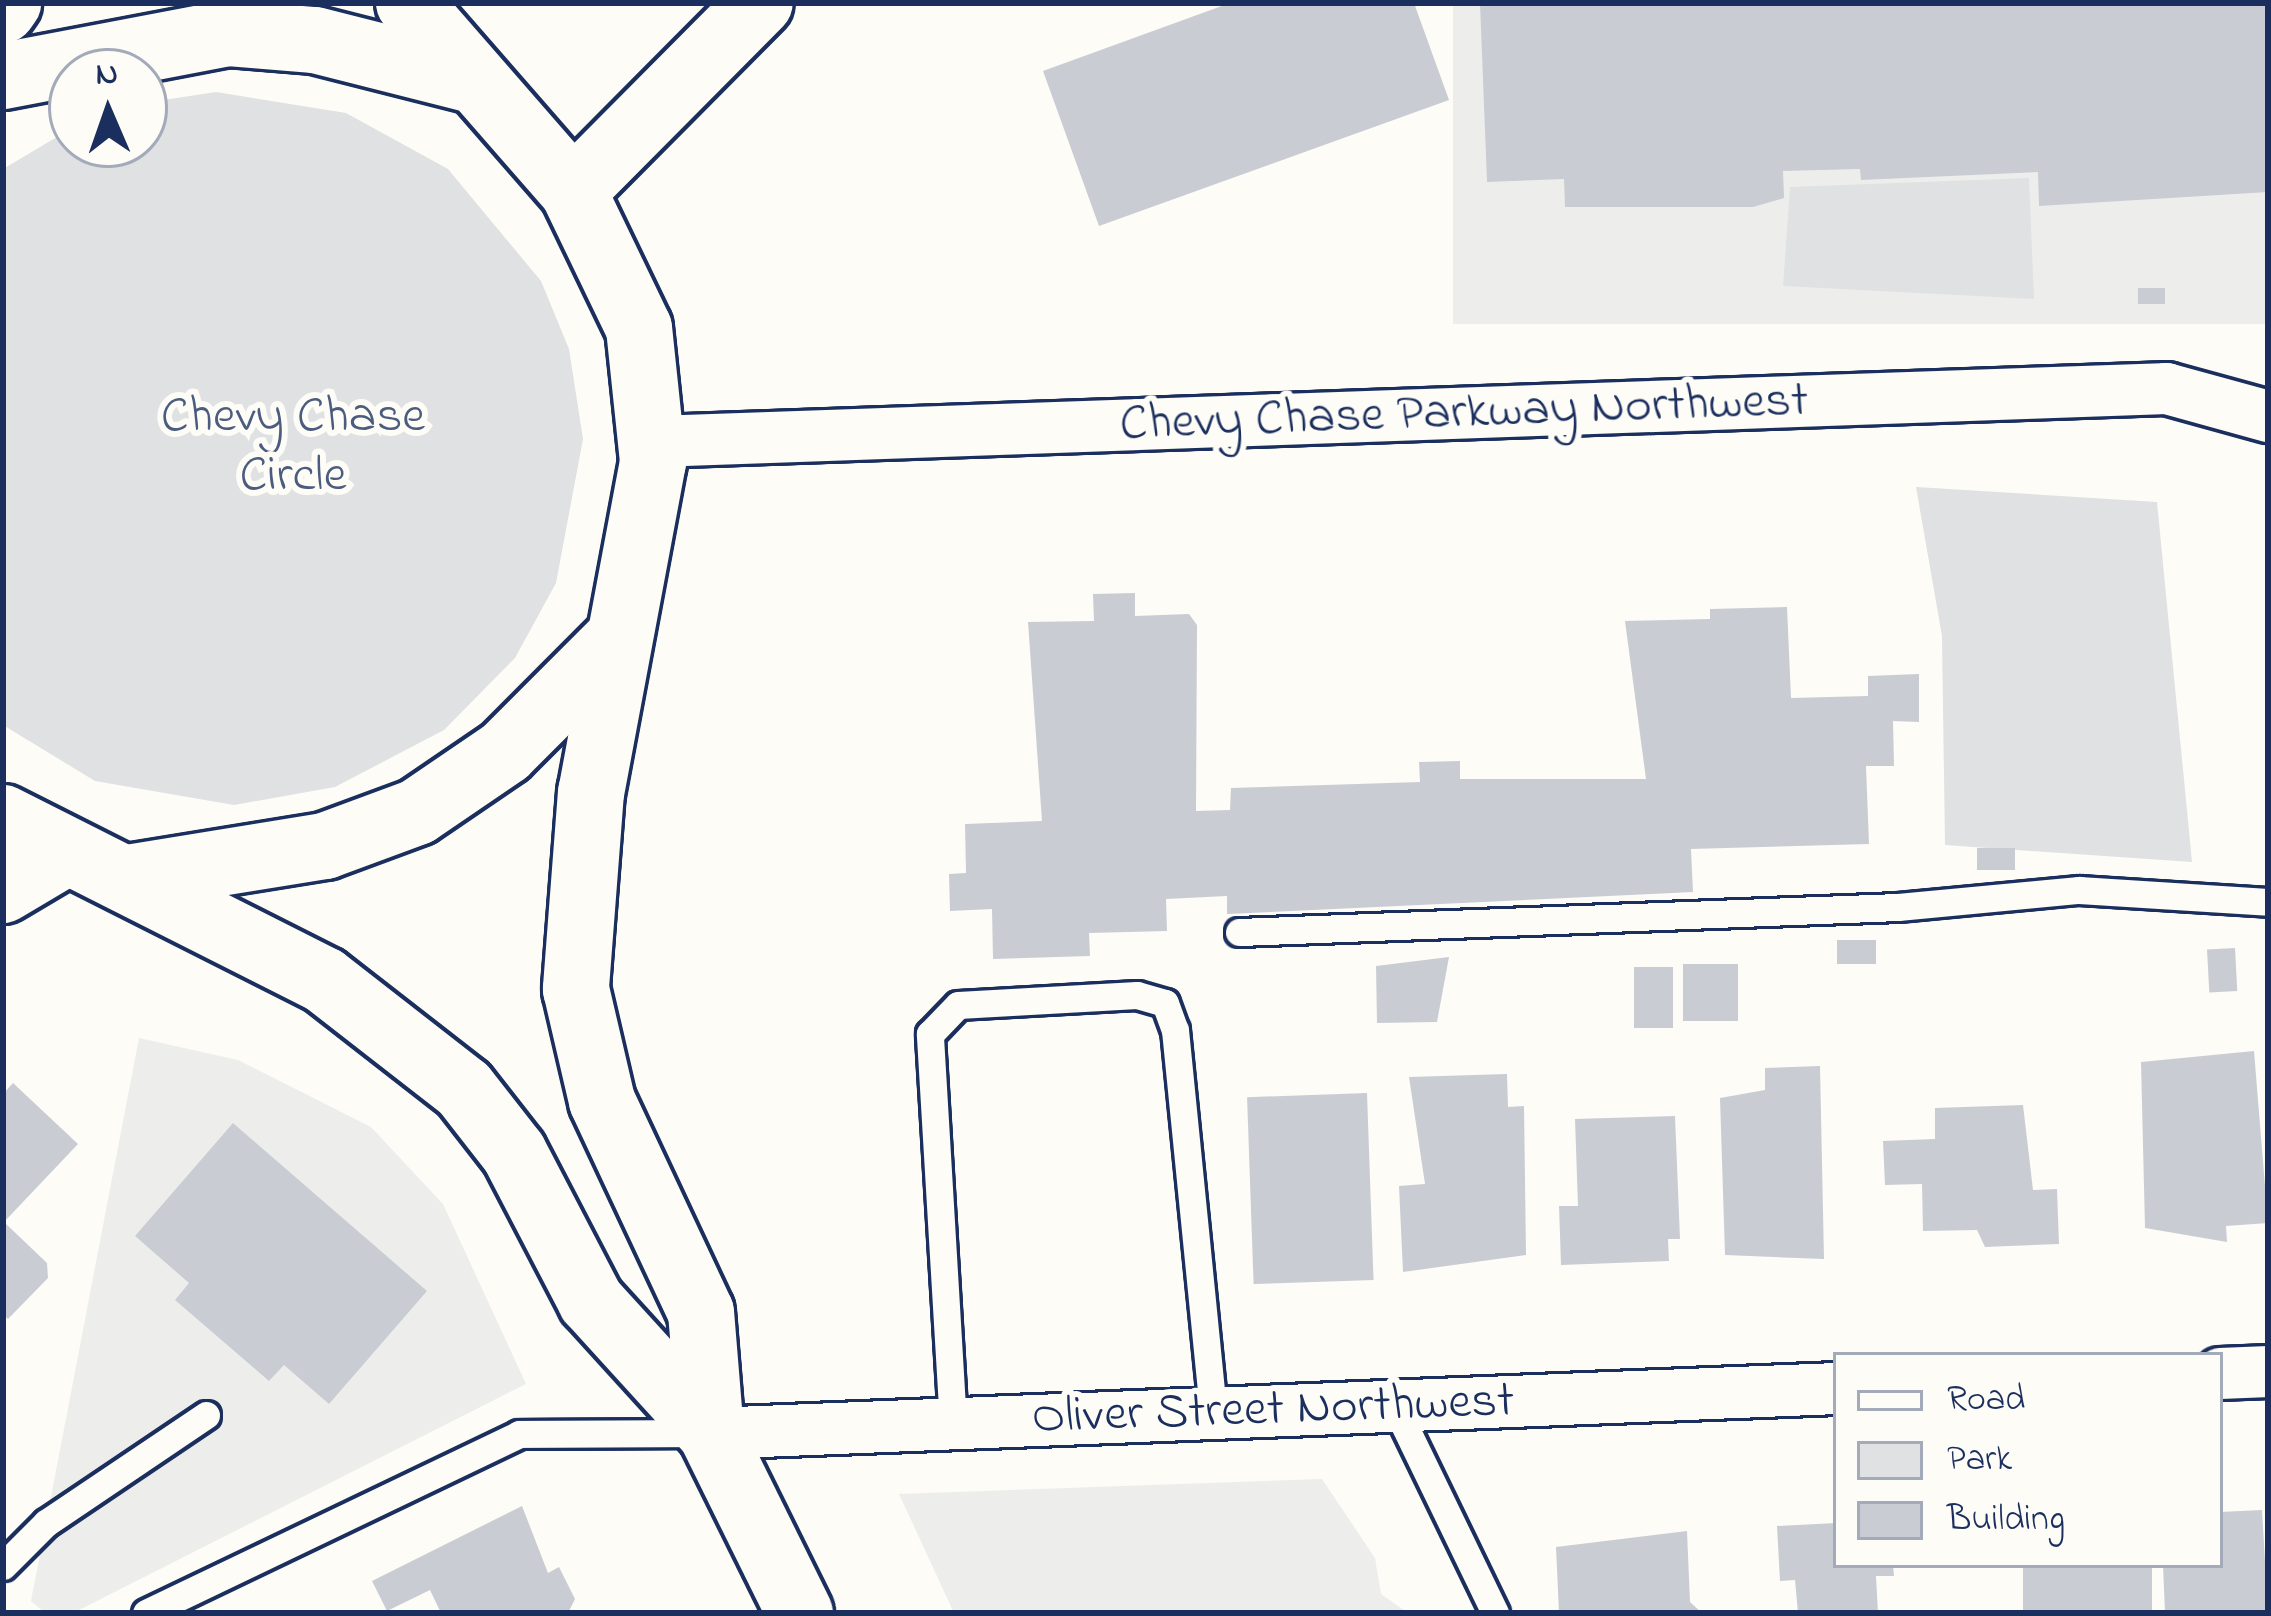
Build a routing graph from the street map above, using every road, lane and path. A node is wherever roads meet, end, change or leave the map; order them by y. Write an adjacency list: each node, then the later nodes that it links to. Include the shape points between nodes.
1 (410, 3): 4 (main road)
2 (760, 3): 5 (main road)
3 (3, 76): 4 (main road, via 229,33 315,40)
4 (473, 80): 5 (main road)
5 (573, 191): 9 (main road, via 639,328)
6 (2268, 385): 7 (street)
7 (2167, 388): 8 (street, Chevy Chase Parkway Northwest); 9 (street, Chevy Chase Parkway Northwest)
8 (2268, 416)
9 (655, 441): 10 (main road)
10 (615, 642): 13 (main road, via 505,752 417,812 325,846); 24 (main road, via 578,897 580,1027 602,1101 701,1312)
11 (3, 818): 12 (main road)
12 (65, 853): 13 (main road); 14 (main road)
13 (127, 878): 24 (main road, via 324,980 436,1063 514,1153 591,1301)
14 (3, 890)
15 (2268, 902): 16 (lane, via 2079,890 1898,908)
16 (1239, 932)
17 (2268, 1371): 18 (street)
18 (2223, 1372)
19 (1833, 1388): 20 (street, Oliver Street Northwest)
20 (1395, 1406): 21 (street, Oliver Street Northwest); 28 (lane)
21 (1213, 1413): 23 (street, Oliver Street Northwest); 23 (lane, via 1175,1030 1166,1003 1138,995 958,1004 929,1034)
22 (206, 1415): 25 (lane, via 46,1523)
23 (953, 1424): 24 (street, Oliver Street Northwest)
24 (711, 1433): 26 (main road); 27 (lane, via 519,1434)
25 (3, 1566)
26 (787, 1609)
27 (146, 1613)
28 (1495, 1613)

